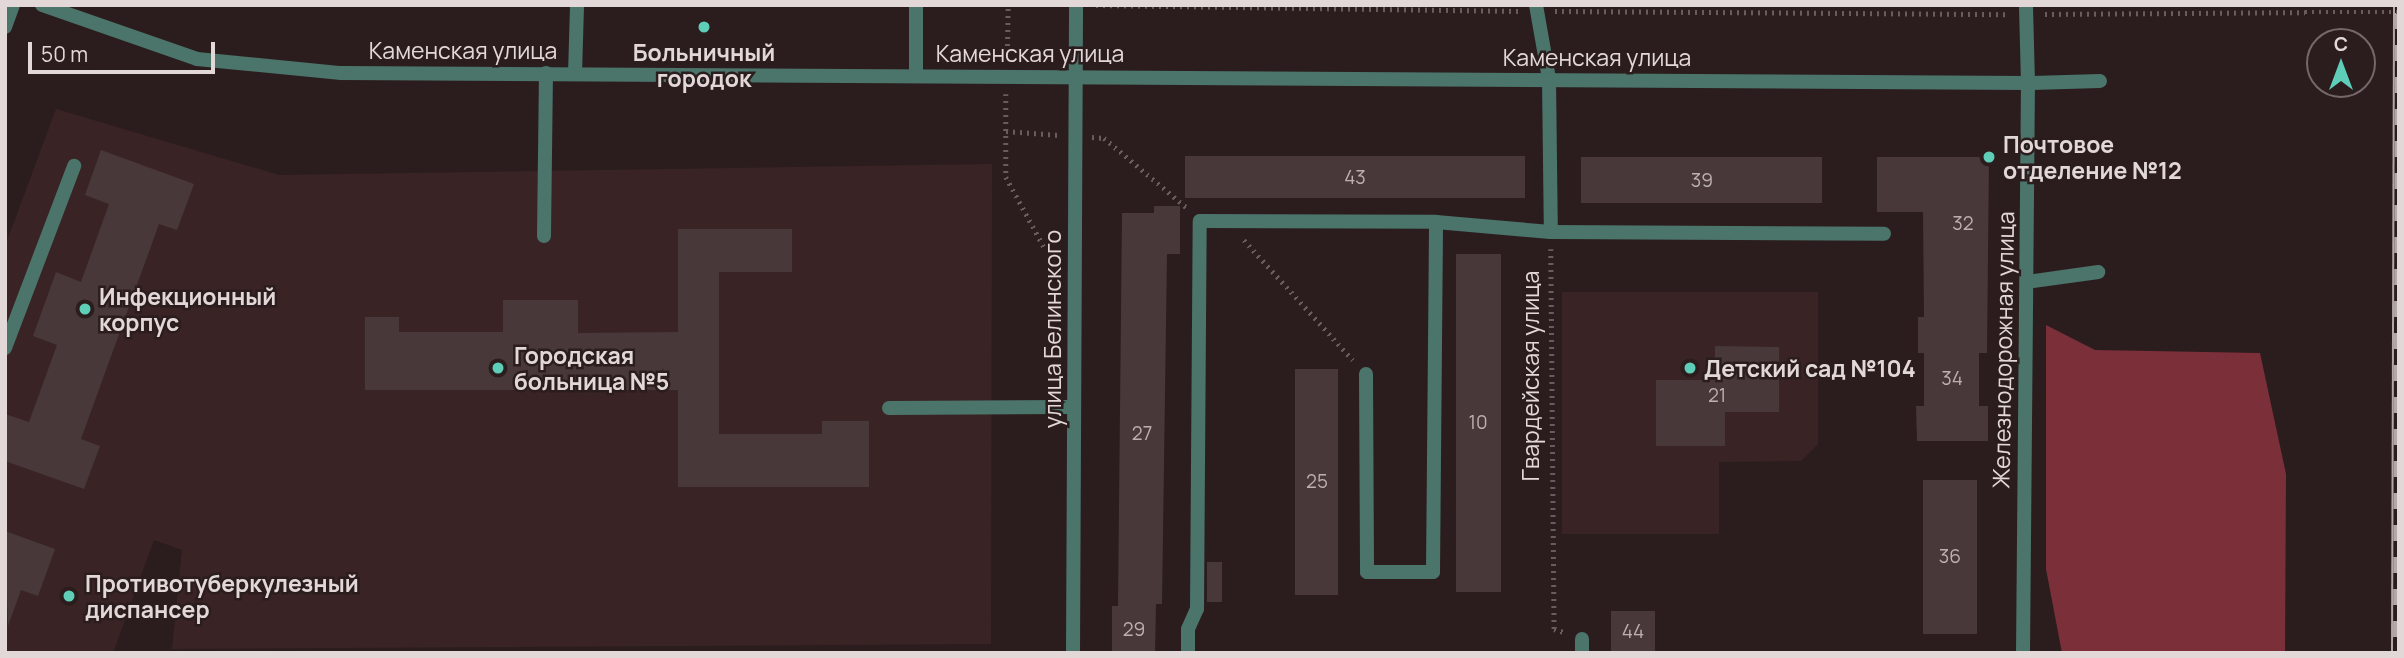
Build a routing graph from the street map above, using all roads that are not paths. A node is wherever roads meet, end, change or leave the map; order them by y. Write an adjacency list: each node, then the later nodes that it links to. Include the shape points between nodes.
1 (13, 5): 8 (street)
2 (42, 5): 9 (street, Каменская улица, via 197,59 341,73)
3 (578, 5): 10 (street)
4 (916, 5): 11 (street)
5 (1076, 5): 12 (street, улица Белинского)
6 (1536, 8): 13 (street)
7 (2026, 10): 15 (street, Железнодорожная улица)
8 (5, 27)
9 (546, 73): 10 (street, Каменская улица); 20 (street)
10 (575, 74): 11 (street, Каменская улица)
11 (916, 75): 12 (street, Каменская улица)
12 (1077, 76): 13 (street, Каменская улица); 25 (street, улица Белинского)
13 (1549, 79): 15 (street, Каменская улица); 18 (street)
14 (2100, 81): 15 (street, Каменская улица)
15 (2028, 83): 22 (street, Железнодорожная улица)
16 (74, 166): 23 (street)
17 (1436, 222): 18 (street); 24 (street, via 1433,572 1367,572); 28 (street, via 1200,221 1197,609 1188,629)
18 (1551, 232): 19 (street)
19 (1884, 234)
20 (544, 236)
21 (2098, 272): 22 (street)
22 (2026, 282): 29 (street, Железнодорожная улица)
23 (5, 348)
24 (1366, 374)
25 (1074, 407): 26 (street); 27 (street, улица Белинского)
26 (889, 408)
27 (1073, 653)
28 (1188, 653)
29 (2023, 653)

